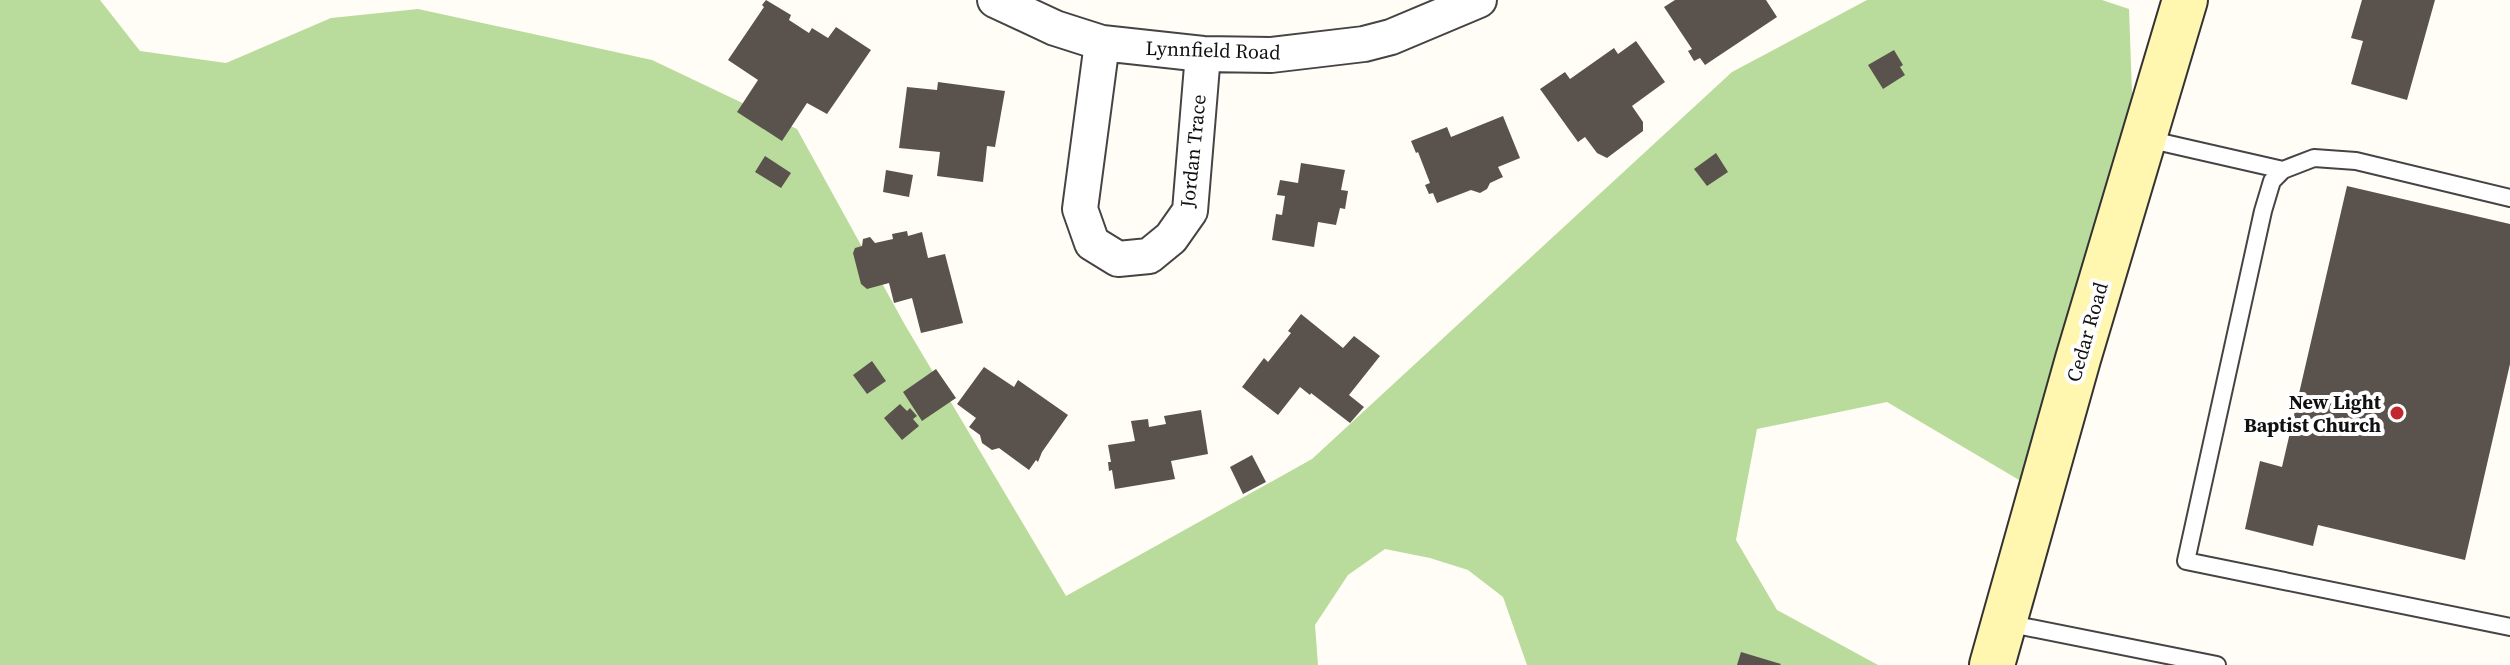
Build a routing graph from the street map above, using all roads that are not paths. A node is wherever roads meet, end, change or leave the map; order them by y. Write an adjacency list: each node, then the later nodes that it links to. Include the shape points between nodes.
1 (995, 0): 4 (street, Lynnfield Road)
2 (1479, 0): 5 (street, Lynnfield Road, via 1364,44 1271,55)
3 (2185, 0): 6 (street, Cedar Road)
4 (1102, 43): 5 (street, Lynnfield Road); 5 (street, Jordan Trace, via 1080,209 1092,243 1118,259 1149,256 1171,238 1190,211)
5 (1203, 54)
6 (2145, 138): 7 (lane); 9 (street, Cedar Road)
7 (2283, 170): 8 (lane, via 2314,158 2356,161); 10 (lane, via 2272,181 2263,211 2186,561)
8 (2510, 198)
9 (2005, 622): 11 (street, Cedar Road); 12 (lane)
10 (2510, 627)
11 (1992, 665)
12 (2217, 665)

